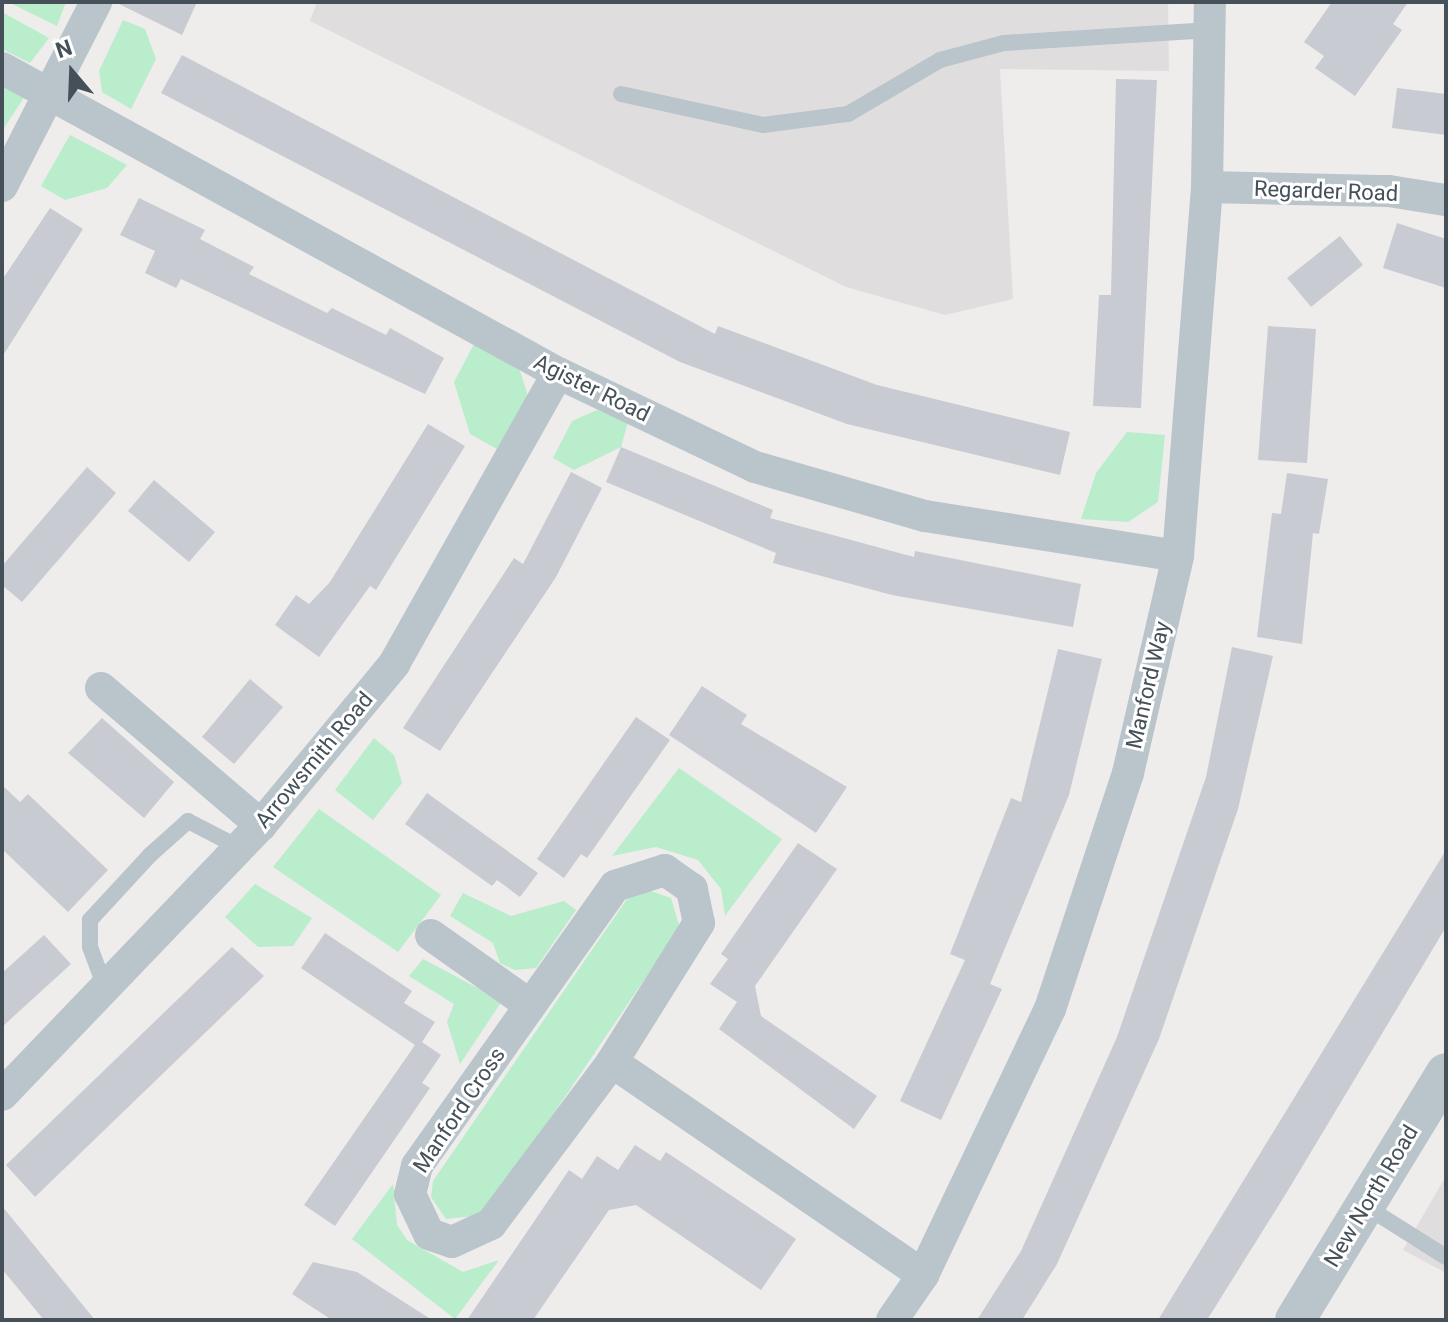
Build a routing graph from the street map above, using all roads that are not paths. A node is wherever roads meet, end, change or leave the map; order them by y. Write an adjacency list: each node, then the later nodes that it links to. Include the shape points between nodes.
1 (96, 2): 5 (street)
2 (1210, 16): 4 (lane, via 1004,43 940,60 848,114 763,125); 7 (street, Manford Way)
3 (2, 68): 5 (street, Agister Road)
4 (621, 94)
5 (53, 95): 6 (street); 9 (street, Agister Road)
6 (2, 186)
7 (1207, 187): 8 (street, Regarder Road, via 1389,191); 10 (street, Manford Way)
8 (1446, 200)
9 (558, 373): 10 (street, Agister Road, via 755,467 925,516); 12 (street, Arrowsmith Road, via 394,664)
10 (1178, 556): 21 (street, Manford Way, via 1128,773 1050,1009)
11 (101, 688): 12 (street)
12 (250, 836): 14 (street, Arrowsmith Road); 14 (lane, via 188,821 90,920 90,947)
13 (431, 935): 15 (street)
14 (107, 991): 18 (street, Arrowsmith Road)
15 (530, 1005): 16 (street, Manford Cross, via 615,886 647,870 681,876 697,906 693,941); 16 (street, Manford Cross, via 417,1166 410,1194 429,1234 452,1242 491,1224)
16 (612, 1062): 21 (street)
17 (1446, 1073): 19 (street, New North Road)
18 (2, 1095)
19 (1365, 1206): 20 (lane); 23 (street, New North Road)
20 (1446, 1257)
21 (923, 1275): 22 (street, Manford Way)
22 (892, 1320)
23 (1295, 1320)

